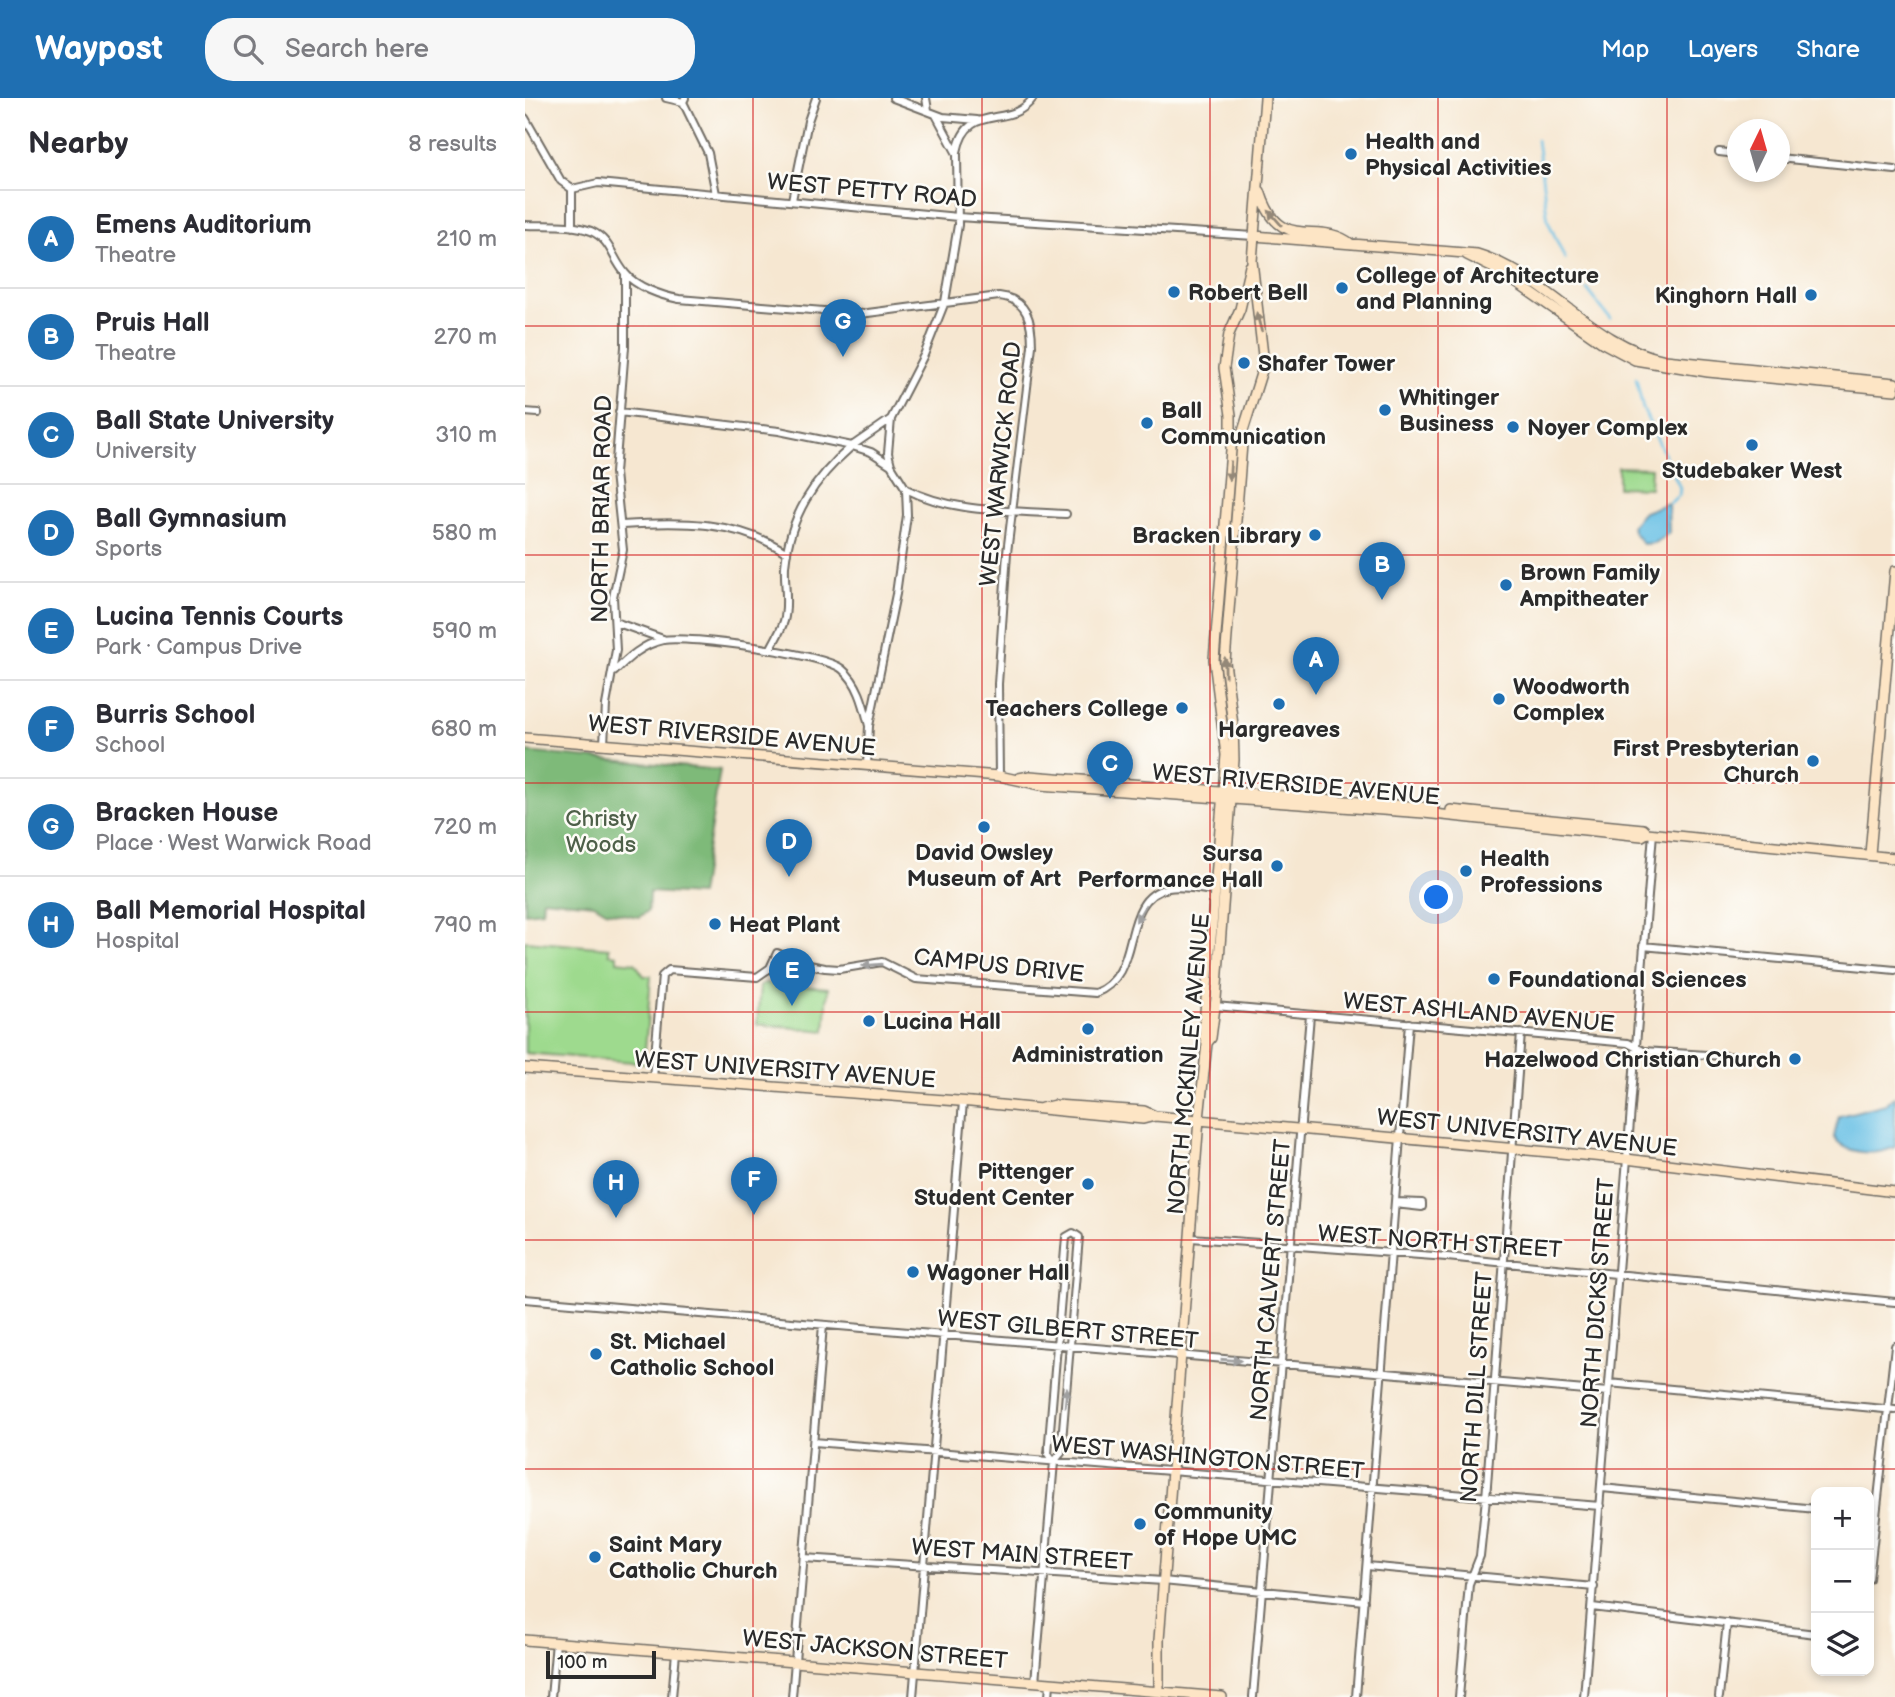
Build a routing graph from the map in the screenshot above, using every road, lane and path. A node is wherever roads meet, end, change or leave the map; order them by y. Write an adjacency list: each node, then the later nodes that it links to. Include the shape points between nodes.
1 (666, 98): 7 (street)
2 (893, 98): 8 (street)
3 (926, 98): 8 (street)
4 (1033, 98): 11 (street, via 1013,115)
5 (1265, 98): 17 (street, NORTH MCKINLEY AVENUE)
6 (818, 99): 20 (street)
7 (684, 100): 19 (street, via 708,153)
8 (928, 110): 9 (street)
9 (936, 116): 11 (street); 14 (street)
10 (525, 118): 18 (street, via 561,181)
11 (979, 120): 14 (street, via 961,138)
12 (1719, 152): 13 (street)
13 (1727, 153)
14 (957, 154): 21 (street)
15 (1790, 159): 16 (street)
16 (1895, 170)
17 (1258, 185): 24 (street, NORTH MCKINLEY AVENUE); 25 (street, one-way to 17, via 1337,236 1297,233 1283,227 1264,204)
18 (572, 189): 19 (street, WEST PETTY ROAD, via 598,183); 23 (street)
19 (716, 194): 20 (street, WEST PETTY ROAD)
20 (792, 200): 21 (street, WEST PETTY ROAD)
21 (958, 217): 24 (street, WEST PETTY ROAD); 29 (street)
22 (525, 225): 23 (street)
23 (572, 227): 28 (street, WEST WARWICK ROAD, via 604,240)
24 (1254, 236): 25 (street); 27 (street, NORTH MCKINLEY AVENUE)
25 (1352, 245): 26 (street)
26 (1462, 253): 30 (street, via 1504,265 1637,353 1665,360); 31 (street, via 1501,272 1603,343 1635,359 1697,371)
27 (1252, 261): 54 (street, NORTH MCKINLEY AVENUE, one-way to 54, via 1226,346 1224,368 1231,450 1214,660 1226,736); 54 (street, NORTH MCKINLEY AVENUE, one-way to 27, via 1235,744 1225,662 1243,431 1262,377 1265,349)
28 (625, 274): 29 (street, WEST WARWICK ROAD, via 661,295 686,300 860,314); 33 (street, NORTH BRIAR ROAD)
29 (945, 302): 35 (street); 39 (street, WEST WARWICK ROAD, via 1005,297 1021,304 1029,315 1031,367)
30 (1895, 383)
31 (1895, 390)
32 (525, 412): 34 (street)
33 (619, 412): 36 (street, via 792,433); 41 (street, NORTH BRIAR ROAD, via 615,473)
34 (538, 413)
35 (891, 419): 36 (street); 37 (street, via 887,446)
36 (852, 446): 37 (street); 42 (street, via 809,490)
37 (891, 465): 38 (street)
38 (906, 489): 39 (street, via 944,504); 49 (street, via 901,562)
39 (1011, 510): 40 (street); 53 (street, WEST WARWICK ROAD, via 998,684)
40 (1066, 514)
41 (622, 525): 42 (street, via 722,527); 45 (street, NORTH BRIAR ROAD, via 623,550 613,597)
42 (787, 553): 47 (street, via 785,619)
43 (1895, 571): 44 (street)
44 (1893, 602): 56 (street)
45 (615, 622): 46 (street); 48 (street, NORTH BRIAR ROAD)
46 (665, 640): 47 (street); 48 (street, via 636,653)
47 (769, 650): 49 (street, via 818,659 842,669 857,691)
48 (613, 672): 51 (street, NORTH BRIAR ROAD)
49 (869, 726): 52 (street)
50 (525, 738): 51 (street, WEST RIVERSIDE AVENUE)
51 (604, 744): 52 (street, WEST RIVERSIDE AVENUE)
52 (867, 765): 53 (street, WEST RIVERSIDE AVENUE)
53 (999, 776): 54 (street, WEST RIVERSIDE AVENUE, via 1039,785)
54 (1226, 792): 55 (street, WEST RIVERSIDE AVENUE, via 1642,836); 58 (street, NORTH MCKINLEY AVENUE)
55 (1650, 833): 56 (street, WEST RIVERSIDE AVENUE); 59 (street, NORTH DICKS STREET)
56 (1870, 854): 57 (street, WEST RIVERSIDE AVENUE)
57 (1895, 858)
58 (1218, 891): 61 (street, NORTH MCKINLEY AVENUE); 65 (street); 69 (street, CAMPUS DRIVE, one-way to 69, via 1169,888 1151,898 1136,918 1122,973 1095,993 916,979 882,962 825,968 777,953 770,968 757,977 669,970 662,976)
59 (1643, 946): 60 (street); 66 (street, NORTH DICKS STREET)
60 (1895, 970)
61 (1215, 1006): 62 (street, WEST ASHLAND AVENUE); 65 (street, NORTH MCKINLEY AVENUE)
62 (1310, 1015): 63 (street, WEST ASHLAND AVENUE); 72 (street, NORTH CALVERT STREET)
63 (1409, 1023): 64 (street, WEST ASHLAND AVENUE); 73 (street)
64 (1521, 1033): 66 (street, WEST ASHLAND AVENUE); 74 (street, NORTH DILL STREET)
65 (1207, 1043): 71 (street, NORTH MCKINLEY AVENUE)
66 (1635, 1045): 67 (street, WEST ASHLAND AVENUE, via 1643,1051); 75 (street, NORTH DICKS STREET)
67 (1739, 1057)
68 (525, 1068): 69 (street, WEST UNIVERSITY AVENUE)
69 (653, 1078): 70 (street, WEST UNIVERSITY AVENUE)
70 (963, 1102): 71 (street, WEST UNIVERSITY AVENUE, via 1042,1108 1066,1105); 85 (street)
71 (1199, 1119): 72 (street, WEST UNIVERSITY AVENUE); 77 (street, NORTH MCKINLEY AVENUE)
72 (1300, 1130): 73 (street, WEST UNIVERSITY AVENUE); 78 (street, NORTH CALVERT STREET)
73 (1401, 1139): 74 (street, WEST UNIVERSITY AVENUE); 79 (street)
74 (1512, 1149): 75 (street, WEST UNIVERSITY AVENUE); 80 (street, NORTH DILL STREET)
75 (1626, 1159): 76 (street, WEST UNIVERSITY AVENUE); 81 (street, NORTH DICKS STREET)
76 (1895, 1192)
77 (1191, 1238): 78 (street, WEST NORTH STREET); 89 (street, NORTH MCKINLEY AVENUE)
78 (1290, 1247): 79 (street, WEST NORTH STREET); 90 (street, NORTH CALVERT STREET)
79 (1392, 1253): 80 (street, WEST NORTH STREET); 91 (street)
80 (1503, 1262): 81 (street, WEST NORTH STREET); 92 (street, NORTH DILL STREET)
81 (1617, 1273): 83 (street, WEST NORTH STREET); 93 (street, NORTH DICKS STREET)
82 (525, 1299): 84 (street, WEST GILBERT STREET)
83 (1895, 1302)
84 (823, 1325): 85 (street, WEST GILBERT STREET); 96 (street)
85 (944, 1336): 86 (street, WEST GILBERT STREET); 97 (street)
86 (1057, 1344): 87 (street, WEST GILBERT STREET); 87 (street, via 1066,1237 1073,1233 1079,1237); 98 (street, via 1048,1454)
87 (1070, 1345): 89 (street, WEST GILBERT STREET); 98 (street, one-way to 87, via 1061,1453)
88 (1895, 1346): 95 (street)
89 (1182, 1357): 90 (street, WEST GILBERT STREET, one-way to 90); 99 (street, NORTH MCKINLEY AVENUE)
90 (1281, 1363): 91 (street, WEST GILBERT STREET); 100 (street, NORTH CALVERT STREET)
91 (1382, 1371): 92 (street, WEST GILBERT STREET); 101 (street)
92 (1494, 1382): 94 (street, WEST GILBERT STREET); 103 (street, NORTH DILL STREET)
93 (1609, 1383): 94 (street, NORTH DICKS STREET); 95 (street)
94 (1608, 1392): 102 (street, NORTH DICKS STREET)
95 (1892, 1409): 104 (street)
96 (814, 1442): 97 (street, WEST WASHINGTON STREET); 107 (street)
97 (933, 1452): 98 (street, WEST WASHINGTON STREET); 108 (street)
98 (1054, 1462): 99 (street, WEST WASHINGTON STREET); 110 (street)
99 (1173, 1472): 100 (street, WEST WASHINGTON STREET); 112 (street, NORTH MCKINLEY AVENUE)
100 (1270, 1479): 101 (street, WEST WASHINGTON STREET); 114 (street, NORTH CALVERT STREET)
101 (1373, 1488): 103 (street, WEST WASHINGTON STREET); 109 (street)
102 (1602, 1488): 105 (street, NORTH DICKS STREET); 106 (street)
103 (1486, 1498): 105 (street, WEST WASHINGTON STREET); 111 (street, NORTH DILL STREET, via 1480,1556)
104 (1874, 1504)
105 (1600, 1506): 113 (street, NORTH DICKS STREET)
106 (1811, 1509)
107 (804, 1558): 108 (street, WEST MAIN STREET); 122 (street)
108 (924, 1563): 110 (street, WEST MAIN STREET); 123 (street)
109 (1367, 1566): 111 (street); 115 (street)
110 (1044, 1573): 112 (street, WEST MAIN STREET); 124 (street)
111 (1472, 1575): 113 (street); 135 (street, NORTH DILL STREET)
112 (1163, 1581): 114 (street, WEST MAIN STREET); 126 (street, NORTH MCKINLEY AVENUE)
113 (1594, 1587): 116 (street, NORTH DICKS STREET)
114 (1262, 1590): 115 (street, WEST MAIN STREET); 133 (street, NORTH CALVERT STREET)
115 (1364, 1601): 134 (street)
116 (1592, 1607): 117 (street); 136 (street, NORTH DICKS STREET)
117 (1727, 1623): 118 (street); 137 (street)
118 (1811, 1633)
119 (525, 1640): 120 (street, WEST JACKSON STREET)
120 (556, 1642): 121 (street, WEST JACKSON STREET); 127 (street)
121 (676, 1652): 122 (street, WEST JACKSON STREET); 128 (street)
122 (795, 1662): 123 (street, WEST JACKSON STREET); 129 (street)
123 (916, 1672): 124 (street, WEST JACKSON STREET); 130 (street)
124 (1035, 1682): 125 (street, WEST JACKSON STREET)
125 (1050, 1683): 126 (street, WEST JACKSON STREET); 131 (street)
126 (1159, 1694): 132 (street, WEST JACKSON STREET)
127 (551, 1697)
128 (672, 1697)
129 (793, 1697)
130 (913, 1697)
131 (1049, 1697)
132 (1222, 1697)
133 (1253, 1697)
134 (1356, 1697)
135 (1458, 1697)
136 (1584, 1697)
137 (1719, 1697)

